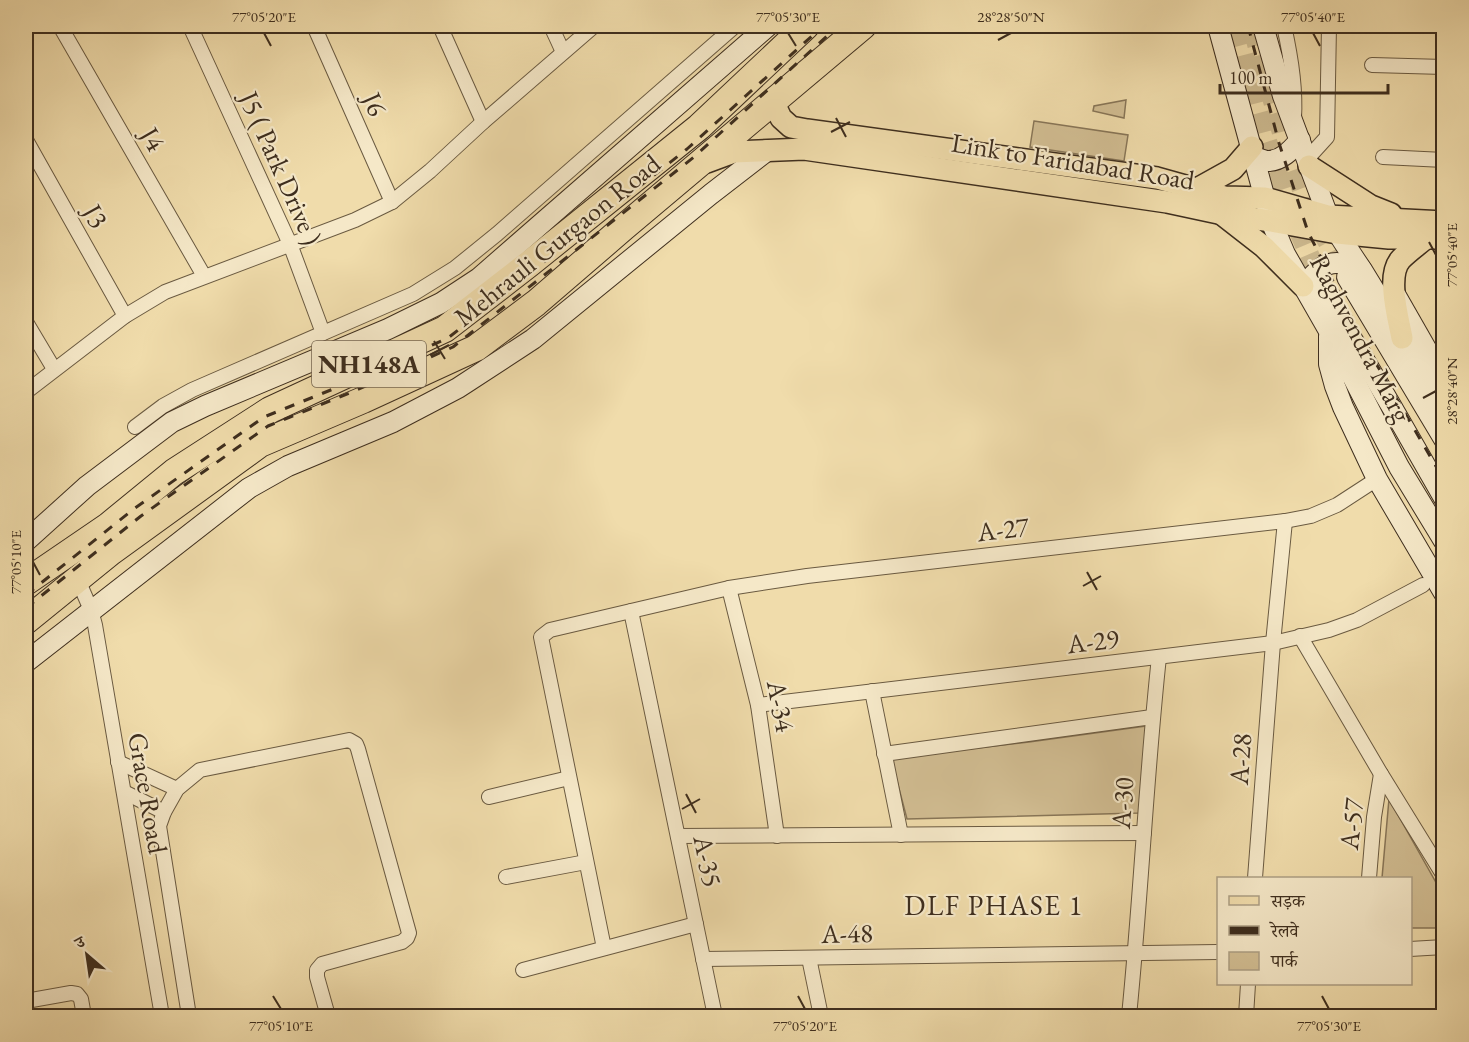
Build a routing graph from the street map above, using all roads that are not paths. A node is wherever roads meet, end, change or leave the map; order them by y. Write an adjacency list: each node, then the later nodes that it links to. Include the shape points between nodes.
1 (60, 26): 38 (street, J4)
2 (190, 26): 36 (street, J5 ( Park Drive ))
3 (314, 26): 29 (street, J6)
4 (440, 26): 19 (street)
5 (551, 26): 15 (street)
6 (594, 26): 15 (street)
7 (735, 26): 45 (street, via 455,268 413,294)
8 (768, 26): 56 (street, via 479,278 441,303 388,329 172,422)
9 (863, 26): 18 (highway, Mehrauli Gurgaon Road / NH148A)
10 (1218, 26): 23 (street)
11 (1263, 26): 21 (street, Raghvendra Marg)
12 (1284, 26): 21 (street)
13 (1329, 26): 21 (street, via 1327,137)
14 (792, 31): 59 (highway, Mehrauli Gurgaon Road / NH148A, via 699,127 445,329 270,410 174,472 108,526)
15 (563, 52): 19 (street)
16 (1372, 64): 17 (street)
17 (1443, 67)
18 (773, 101): 26 (highway, Mehrauli Gurgaon Road / NH148A); 27 (main road, Link to Faridabad Road, via 781,118 791,127 1157,178)
19 (483, 122): 29 (street)
20 (26, 140): 42 (street, J3)
21 (1302, 147): 23 (street, via 1268,161); 32 (main road, via 1371,206); 34 (street, Raghvendra Marg)
22 (768, 150): 26 (main road, Link to Faridabad Road, via 734,152); 30 (main road, Link to Faridabad Road, via 804,148 1167,202); 63 (street, via 533,339 458,388 393,422 288,466 249,488)
23 (1253, 152): 27 (main road, via 1233,170); 28 (street)
24 (1383, 157): 25 (street)
25 (1443, 160)
26 (695, 167): 58 (highway, Mehrauli Gurgaon Road / NH148A, via 536,303 476,348 260,444)
27 (1197, 189): 28 (main road, Link to Faridabad Road, via 1225,197)
28 (1265, 198): 31 (street, Raghvendra Marg); 34 (main road, Link to Faridabad Road)
29 (392, 202): 36 (street)
30 (1223, 214): 31 (main road, Link to Faridabad Road); 39 (main road)
31 (1271, 221): 34 (main road, Link to Faridabad Road); 39 (street, Raghvendra Marg)
32 (1406, 221): 33 (main road, Link to Faridabad Road); 34 (main road, Link to Faridabad Road, via 1384,218)
33 (1443, 222)
34 (1332, 224): 35 (main road, Link to Faridabad Road, via 1389,238); 37 (street, Raghvendra Marg)
35 (1435, 237): 41 (main road, via 1400,260)
36 (290, 244): 38 (street); 45 (street, J5 ( Park Drive ))
37 (1354, 273): 39 (street, via 1345,263 1329,263); 46 (street, Raghvendra Marg); 52 (street)
38 (204, 276): 42 (street, via 165,292)
39 (1303, 286): 44 (street, Raghvendra Marg)
40 (1324, 291): 54 (street)
41 (1395, 295): 46 (main road); 48 (street)
42 (125, 316): 47 (street)
43 (26, 322): 47 (street)
44 (1329, 331): 53 (street, via 1329,364 1335,386); 57 (street, Raghvendra Marg, via 1399,467)
45 (323, 333): 51 (street, via 192,390)
46 (1402, 338): 50 (street, Raghvendra Marg)
47 (54, 369): 49 (street)
48 (1443, 380)
49 (26, 392)
50 (1443, 410)
51 (135, 427)
52 (1443, 439)
53 (1375, 480): 55 (street, A-27, via 1337,505); 62 (street)
54 (1443, 498)
55 (1285, 521): 61 (street, A-27); 67 (street, A-28)
56 (28, 534)
57 (1443, 541)
58 (78, 580): 63 (street, Grace Road); 65 (highway, Mehrauli Gurgaon Road / NH148A)
59 (26, 582)
60 (1423, 585): 66 (street, A-29, via 1357,620)
61 (729, 588): 64 (street, A-27); 71 (street, A-34)
62 (1443, 593)
63 (91, 610): 69 (street); 74 (street, Grace Road)
64 (631, 611): 76 (street, A-27, via 550,630 541,637); 83 (street, A-35 / A-35)
65 (26, 621)
66 (1300, 636): 67 (street, A-29); 75 (street)
67 (1273, 643): 68 (street, A-29); 88 (street, A-28)
68 (1159, 657): 70 (street, A-29); 72 (street, A-30)
69 (26, 662)
70 (872, 691): 71 (street, A-29); 73 (street)
71 (758, 705): 84 (street, A-34)
72 (1152, 717): 73 (street); 81 (street, A-30)
73 (884, 754): 82 (street)
74 (118, 762): 77 (street); 78 (street, Grace Road)
75 (1381, 774): 86 (street); 89 (street, A-57)
76 (569, 778): 79 (street); 85 (street)
77 (177, 789): 80 (street); 105 (street, via 203,770 349,740 356,744 409,933 402,942 322,964 317,977)
78 (124, 792): 80 (street); 103 (street, Grace Road)
79 (489, 797)
80 (164, 812): 104 (street, via 159,826)
81 (1144, 833): 82 (street); 95 (street, A-30)
82 (901, 835): 84 (street)
83 (678, 836): 84 (street); 90 (street, A-35 / A-35)
84 (777, 836)
85 (586, 862): 87 (street); 92 (street)
86 (1443, 876)
87 (506, 877)
88 (1255, 877)
89 (1369, 877)
90 (696, 924): 92 (street); 97 (street, A-35 / A-35)
91 (1443, 947): 93 (street)
92 (604, 948): 98 (street)
93 (1412, 949)
94 (1217, 952): 95 (street, A-48)
95 (1135, 953): 96 (street, A-48 / A-48); 107 (street, A-30)
96 (809, 958): 97 (street, A-48 / A-48); 106 (street)
97 (703, 959): 101 (street, A-35 / A-35)
98 (523, 970)
99 (1248, 985): 108 (street)
100 (26, 1001): 102 (street, via 77,989)
101 (712, 1016)
102 (84, 1017)
103 (162, 1017)
104 (189, 1017)
105 (328, 1017)
106 (821, 1017)
107 (1129, 1017)
108 (1246, 1017)

